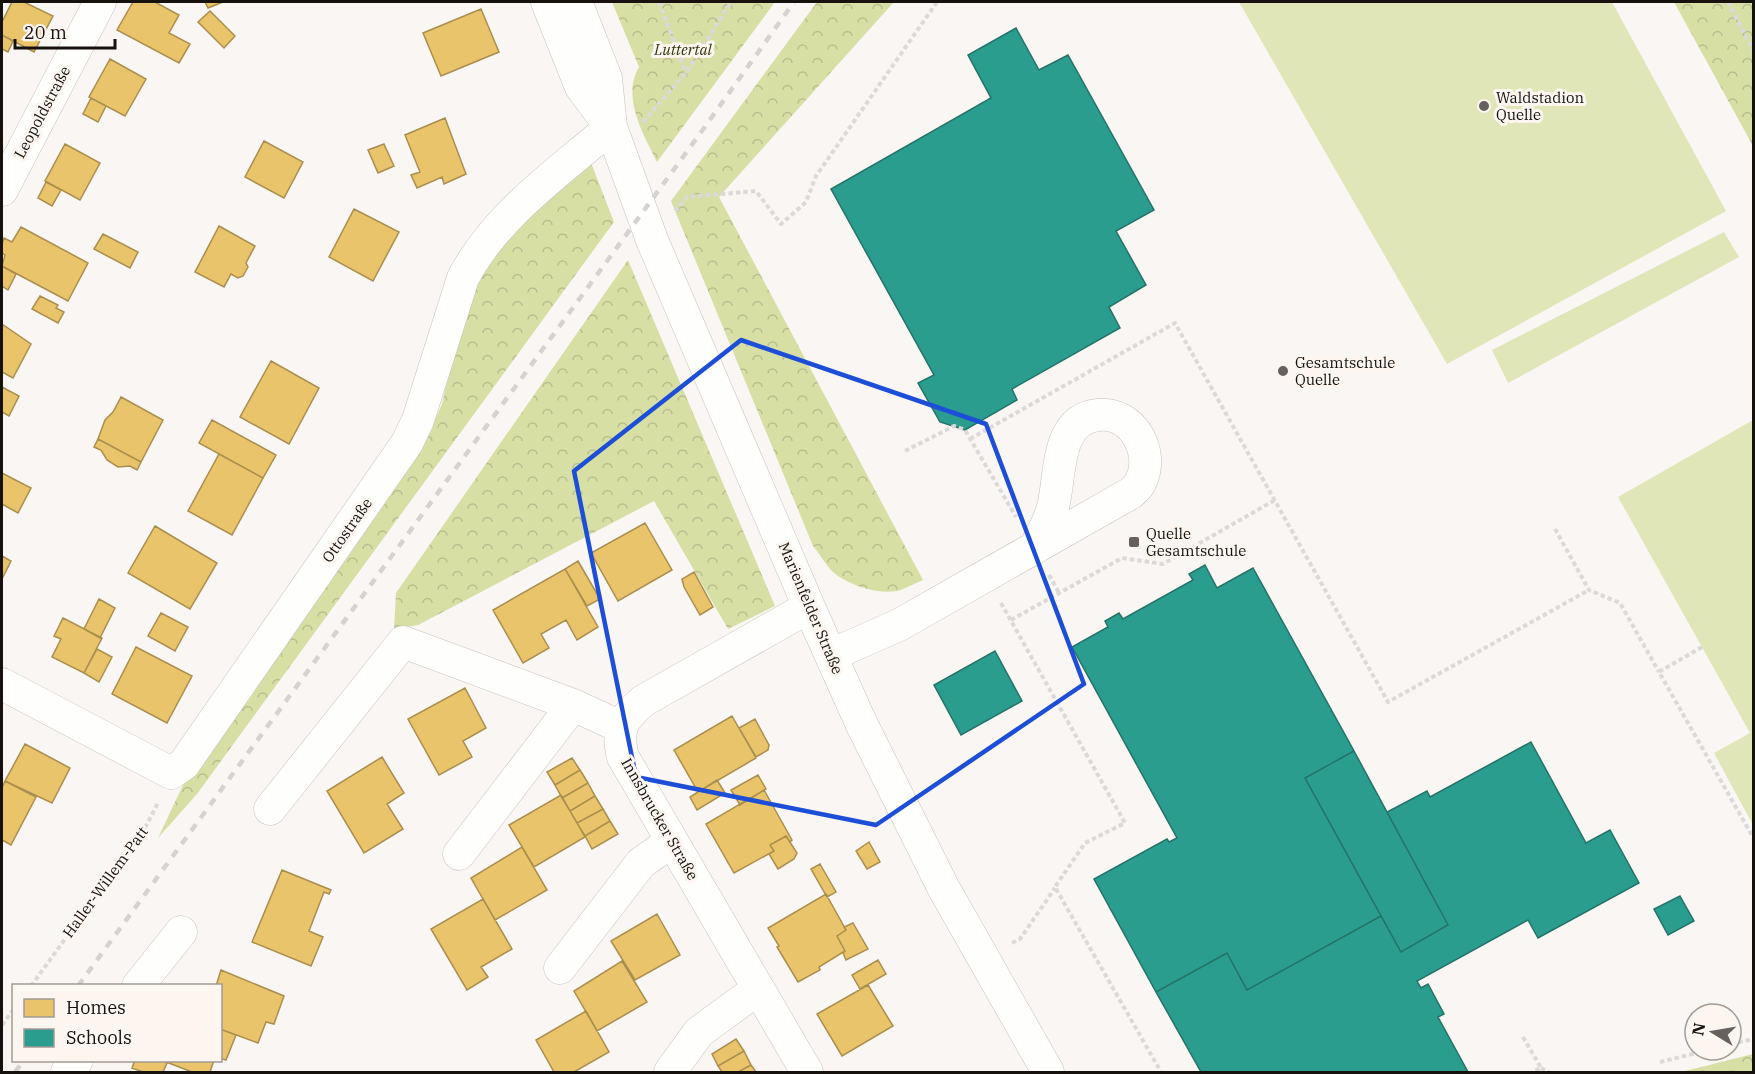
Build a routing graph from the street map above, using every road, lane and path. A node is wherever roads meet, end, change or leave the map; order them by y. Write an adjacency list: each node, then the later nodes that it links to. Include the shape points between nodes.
1 (99, 2): 11 (street, Leopoldstraße)
2 (547, 2): 10 (street, Marienfelder Straße, via 582,87)
3 (576, 2): 10 (street, Marienfelder Straße, via 606,78)
4 (659, 2): 9 (path)
5 (731, 2): 9 (path)
6 (937, 2): 12 (path, via 816,176 806,202 781,224 756,191 687,197)
7 (1728, 2): 8 (path)
8 (1754, 53)
9 (686, 73): 10 (path)
10 (615, 138): 12 (street, Marienfelder Straße); 29 (street, Ottostraße, via 511,213 473,258 407,443 184,765)
11 (2, 190)
12 (652, 240): 21 (street, Marienfelder Straße)
13 (970, 439): 14 (path, via 965,430 954,426); 15 (path, via 1175,323); 17 (path)
14 (905, 451)
15 (1275, 500): 19 (path, via 1388,702); 20 (path, via 1163,564 1122,558)
16 (1555, 529): 19 (path)
17 (1034, 549): 18 (street); 20 (path)
18 (986, 576): 22 (path); 24 (street, via 899,625)
19 (1589, 590): 25 (path, via 1620,603)
20 (1059, 593): 22 (path)
21 (809, 607): 24 (street, Marienfelder Straße); 28 (street, via 644,701)
22 (1011, 620): 34 (path, via 1125,823 1085,843)
23 (1702, 647): 25 (path)
24 (831, 655): 36 (street, Marienfelder Straße, via 902,807)
25 (1659, 672): 31 (path)
26 (2, 684): 29 (street)
27 (573, 705): 28 (street); 30 (street, via 403,642); 33 (street)
28 (621, 727): 32 (street, Innsbrucker Straße, via 623,757)
29 (171, 773): 38 (path, Haller-Willem-Patt, via 144,830)
30 (270, 809)
31 (1754, 839)
32 (672, 842): 37 (street, via 641,863); 40 (street, Innsbrucker Straße)
33 (459, 854)
34 (1055, 887): 36 (path, via 1020,939); 50 (path)
35 (181, 932): 39 (street)
36 (982, 958): 49 (street, Marienfelder Straße)
37 (560, 968)
38 (32, 984)
39 (140, 984)
40 (758, 989): 47 (street, via 699,1032); 48 (street, Innsbrucker Straße)
41 (12, 1012): 42 (path)
42 (2, 1025)
43 (1523, 1037): 46 (path)
44 (1683, 1056): 45 (path)
45 (1660, 1062)
46 (1541, 1068): 51 (path); 52 (path)
47 (670, 1072)
48 (807, 1072)
49 (1048, 1072)
50 (1161, 1072)
51 (1532, 1072)
52 (1549, 1072)

